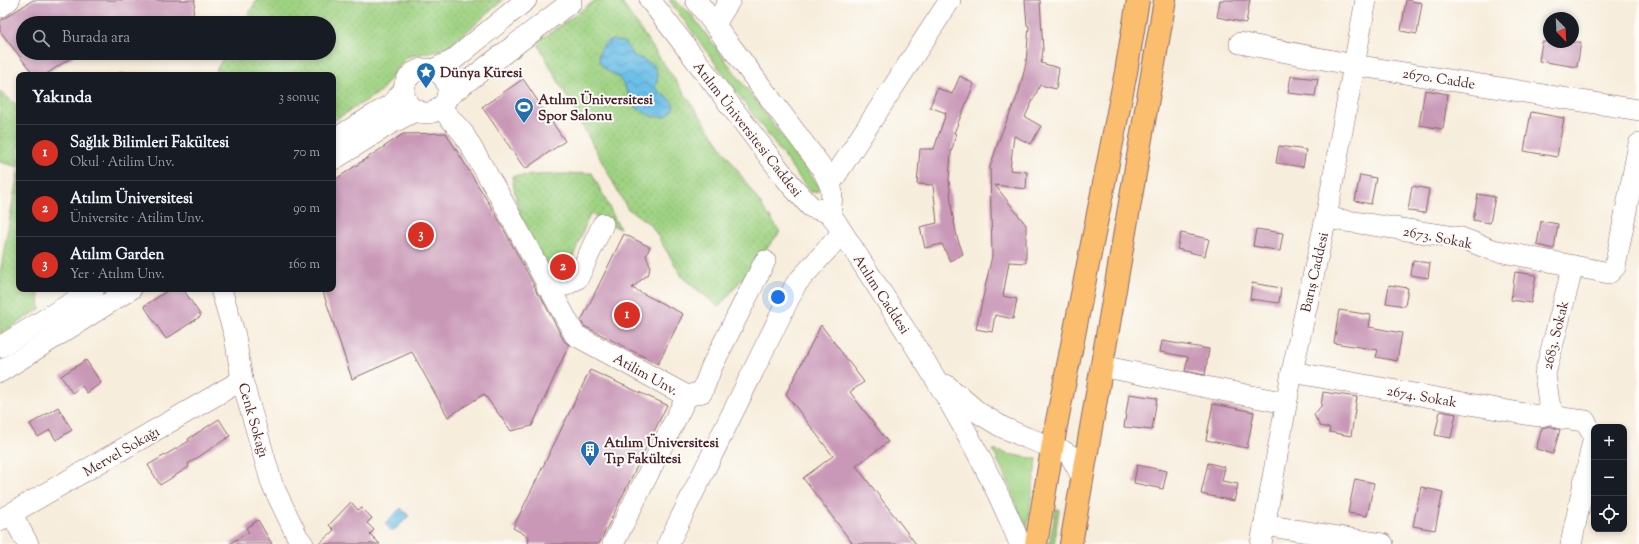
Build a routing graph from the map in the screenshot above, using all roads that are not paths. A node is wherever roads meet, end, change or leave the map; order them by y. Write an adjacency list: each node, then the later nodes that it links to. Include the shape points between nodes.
1 (9, 0): 12 (street)
2 (526, 0): 17 (street, via 452,61)
3 (530, 0): 13 (street)
4 (650, 0): 26 (street, Atılım Üniversitesi Caddesi, via 790,185 811,207)
5 (696, 0): 14 (street)
6 (730, 0): 14 (street)
7 (950, 0): 25 (street)
8 (1138, 0): 45 (main road)
9 (1165, 0): 37 (main road)
10 (1366, 0): 16 (street, Barış Caddesi)
11 (571, 2): 13 (street)
12 (0, 7)
13 (546, 22): 19 (street)
14 (715, 24): 25 (street, via 810,152)
15 (1240, 43): 16 (street, 2670. Cadde)
16 (1354, 65): 21 (street, 2670. Cadde); 27 (street, Barış Caddesi)
17 (432, 70): 18 (street, via 419,70 413,73); 19 (street, via 445,80 447,86)
18 (404, 90): 20 (street, via 407,102); 22 (street, via 392,104)
19 (443, 102): 20 (street, via 430,112); 32 (street, Atilim Unv., via 498,193)
20 (417, 110): 24 (street)
21 (1639, 110)
22 (336, 138)
23 (1639, 144): 31 (street, via 1615,267 1609,273)
24 (336, 158)
25 (830, 184): 26 (street, via 833,194)
26 (830, 213): 29 (street, Atılım Caddesi)
27 (1326, 218): 31 (street, 2673. Sokak, via 1461,238 1493,250); 39 (street, Barış Caddesi)
28 (603, 224): 32 (street, via 578,278 566,285)
29 (842, 233): 40 (street, Atılım Caddesi); 52 (street, via 796,284)
30 (765, 261): 42 (street, Atilim Unv., via 712,366 702,392)
31 (1572, 266): 44 (street, 2683. Sokak, via 1545,374)
32 (548, 287): 42 (street, Atilim Unv., via 575,335)
33 (89, 292): 36 (street)
34 (126, 292): 38 (street)
35 (222, 292): 41 (street, Cenk Sokağı, via 235,336)
36 (0, 347)
37 (1101, 366): 43 (street); 46 (main road)
38 (0, 372)
39 (1292, 372): 43 (street, Barış Caddesi); 44 (street, 2674. Sokak, via 1525,414 1540,416)
40 (934, 374): 45 (street, Atılım Caddesi, via 979,413 1008,430); 53 (street, Atılım Caddesi, via 982,458)
41 (242, 380): 47 (street, Mervel Sokağı); 50 (street, Cenk Sokağı, via 272,484)
42 (687, 396): 51 (street)
43 (1286, 403): 48 (street, Barış Caddesi)
44 (1553, 413): 57 (street, via 1561,418 1585,421 1594,436)
45 (1052, 447): 46 (street, Atılım Caddesi, via 1070,455); 54 (main road)
46 (1082, 477): 55 (main road)
47 (6, 518): 49 (street)
48 (1262, 535): 56 (street)
49 (28, 544)
50 (303, 544)
51 (613, 544)
52 (668, 544)
53 (1020, 544)
54 (1036, 544)
55 (1070, 544)
56 (1383, 544)
57 (1571, 544)

